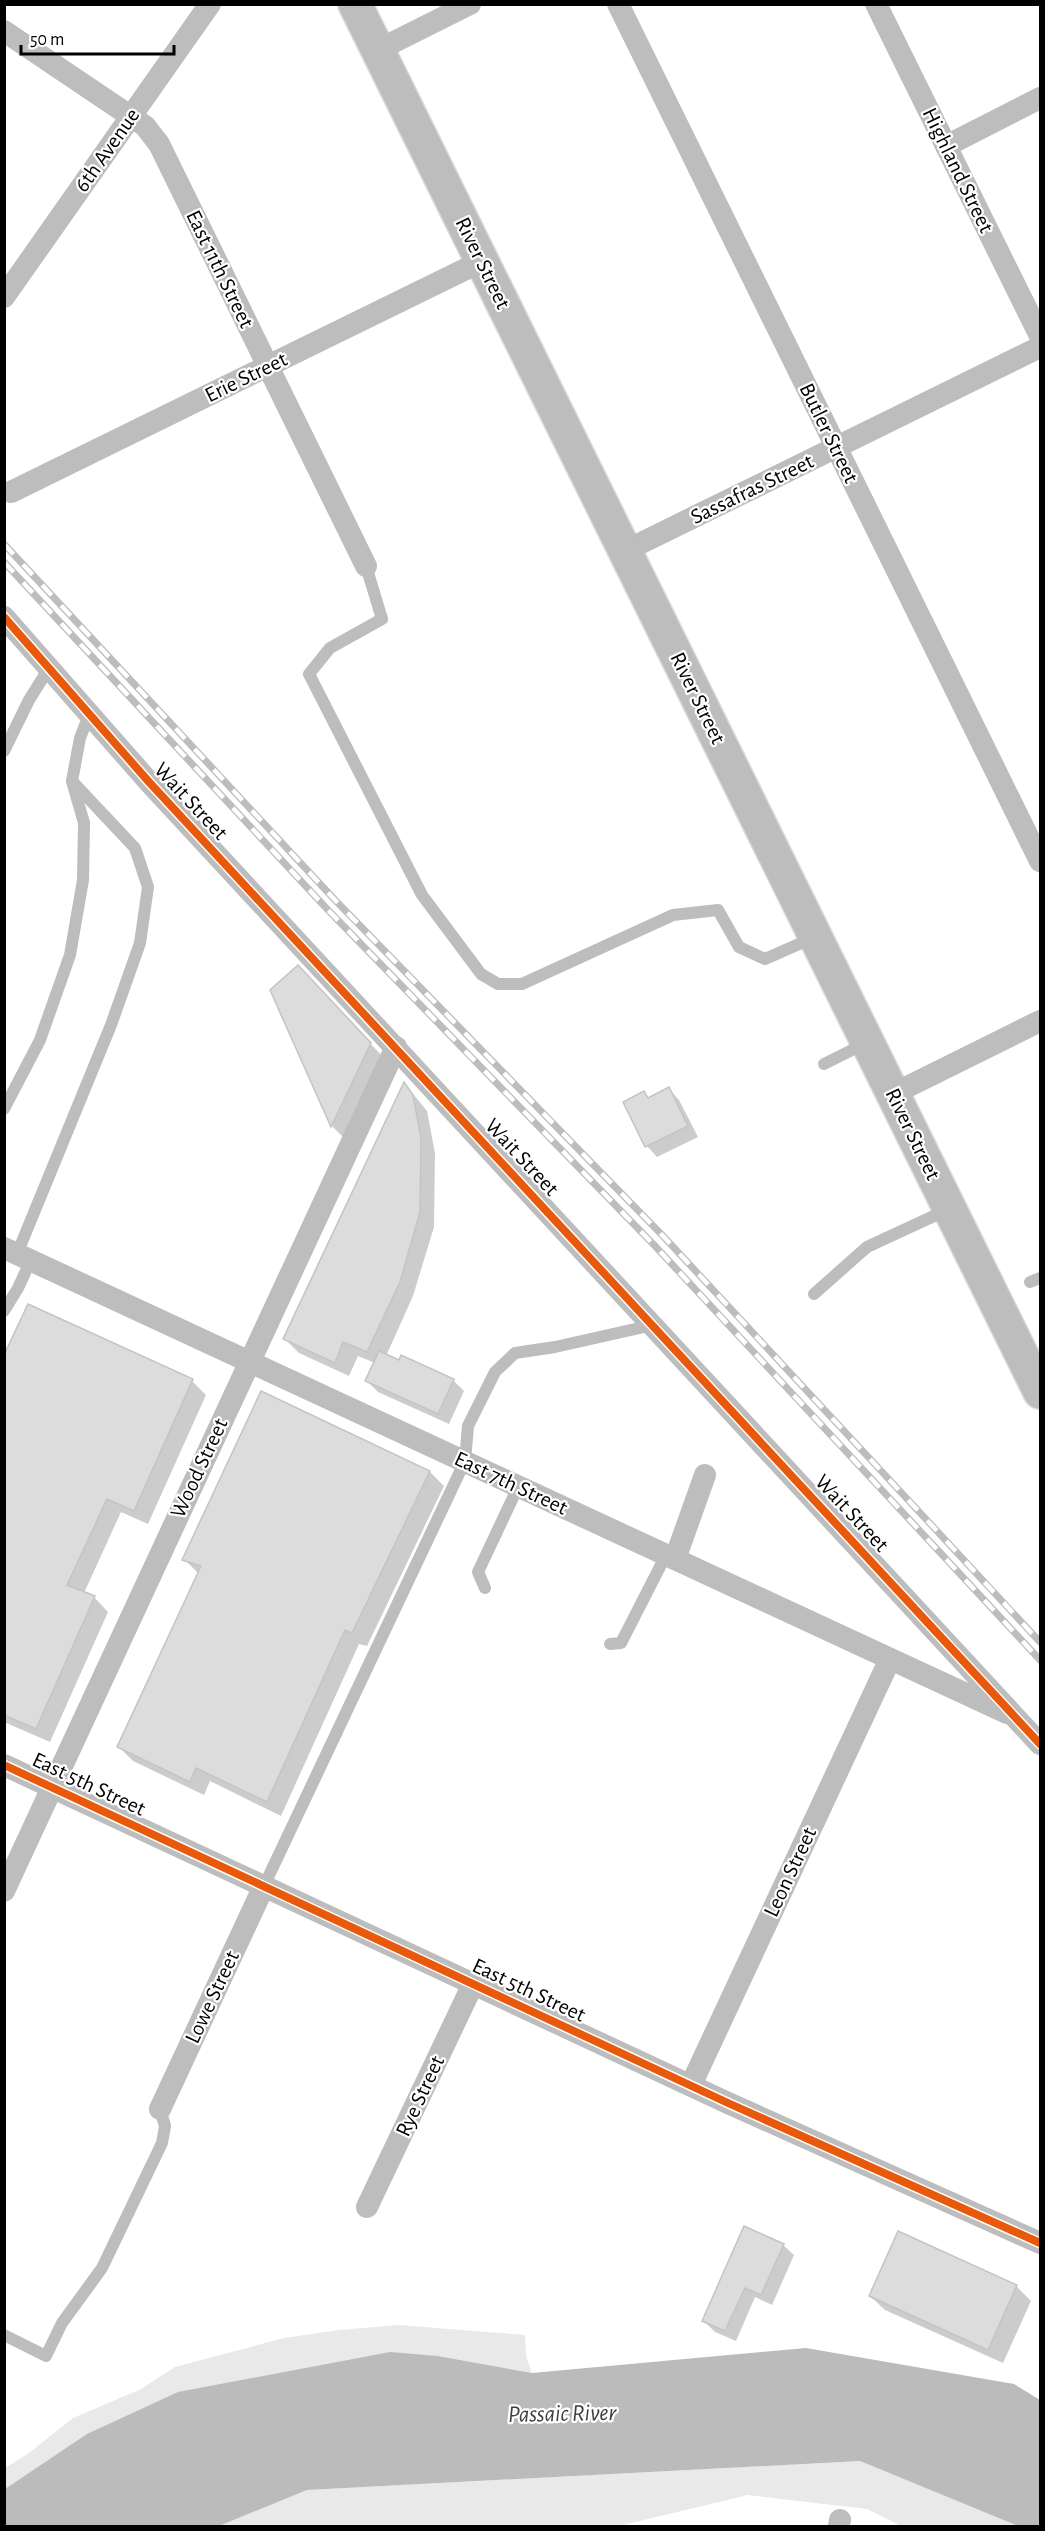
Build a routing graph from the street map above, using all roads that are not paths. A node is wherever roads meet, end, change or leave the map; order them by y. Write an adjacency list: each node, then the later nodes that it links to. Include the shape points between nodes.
1 (210, 4): 9 (street, 6th Avenue)
2 (355, 4): 7 (main road, River Street)
3 (470, 4): 7 (street)
4 (618, 4): 16 (street, Butler Street)
5 (876, 4): 10 (street, Highland Street)
6 (4, 31): 9 (street, East 11th Street)
7 (378, 50): 11 (main road, River Street)
8 (1041, 98): 10 (street)
9 (130, 116): 12 (street, 6th Avenue); 15 (street, East 11th Street, via 145,126 159,144)
10 (946, 146): 13 (street, Highland Street)
11 (482, 261): 15 (street, Erie Street); 18 (main road, River Street)
12 (4, 297)
13 (1041, 336)
14 (1041, 346): 16 (street, Sassafras Street)
15 (267, 366): 17 (street, Erie Street); 19 (street, East 11th Street)
16 (836, 447): 18 (street, Sassafras Street); 25 (street, Butler Street)
17 (11, 492)
18 (625, 551): 26 (main road, River Street)
19 (366, 566): 26 (lane, via 382,619 330,648 309,674 422,895 481,974 498,984 522,984 674,915 696,912 718,910 739,947 765,959)
20 (4, 617): 21 (street, Wait Street)
21 (49, 668): 22 (street, Wait Street); 23 (lane)
22 (90, 715): 24 (lane, via 80,738); 29 (street, Wait Street)
23 (4, 751)
24 (72, 781): 32 (lane, via 84,823 83,880 70,955 40,1040); 34 (lane, via 135,848 148,887 140,943 111,1025)
25 (1041, 861)
26 (816, 937): 28 (main road, River Street)
27 (1041, 1021): 31 (street)
28 (868, 1042): 30 (lane); 31 (main road, River Street)
29 (396, 1047): 37 (street, Wait Street); 38 (street, Wood Street)
30 (824, 1064)
31 (893, 1094): 33 (main road, River Street)
32 (4, 1109)
33 (950, 1208): 35 (lane, via 867,1247); 39 (main road, River Street)
34 (18, 1254): 36 (lane, via 18,1288); 38 (street, East 7th Street)
35 (814, 1294)
36 (4, 1311)
37 (653, 1325): 40 (lane, via 515,1353 495,1372 468,1426); 47 (street, Wait Street)
38 (248, 1362): 40 (street, East 7th Street); 50 (street, Wood Street)
39 (1041, 1392)
40 (465, 1461): 42 (street, East 7th Street); 51 (lane)
41 (705, 1475): 43 (street)
42 (518, 1487): 43 (street, East 7th Street); 44 (lane, via 478,1572)
43 (671, 1557): 45 (lane, via 621,1643); 46 (street, East 7th Street)
44 (485, 1588)
45 (610, 1644)
46 (890, 1659): 47 (street, East 7th Street); 54 (street, Leon Street)
47 (1016, 1718): 48 (street)
48 (1041, 1744)
49 (4, 1765): 50 (street, East 5th Street)
50 (52, 1787): 51 (street, East 5th Street); 52 (street, Wood Street)
51 (264, 1886): 53 (street, East 5th Street); 55 (street, Lowe Street)
52 (4, 1891)
53 (473, 1984): 54 (street, East 5th Street); 56 (street, Rye Street)
54 (691, 2085): 57 (street, East 5th Street)
55 (160, 2109): 58 (lane, via 165,2126 162,2143 102,2268 62,2323 46,2356)
56 (368, 2207)
57 (1041, 2242)
58 (4, 2335)

